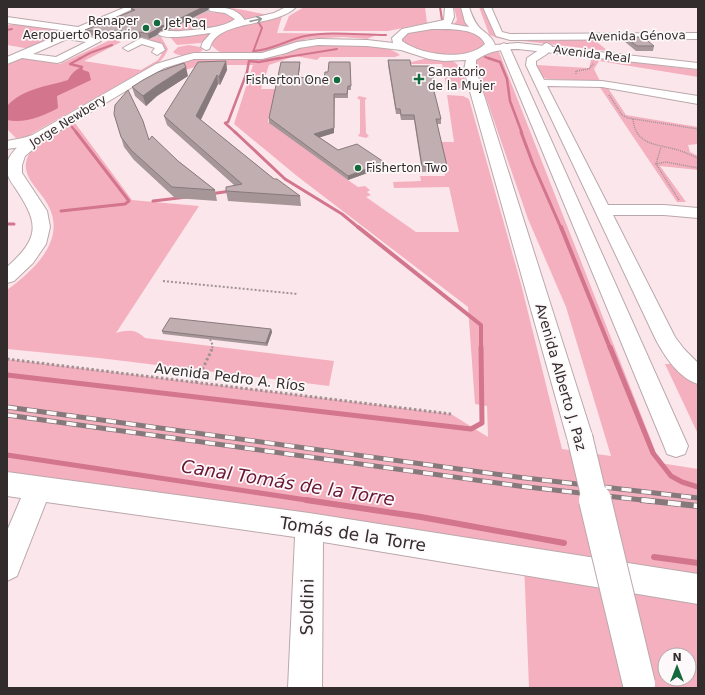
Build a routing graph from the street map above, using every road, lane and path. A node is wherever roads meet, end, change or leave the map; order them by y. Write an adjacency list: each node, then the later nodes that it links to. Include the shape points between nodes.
1 (133, 7): 10 (street)
2 (292, 7): 8 (street, one-way to 2, via 281,14)
3 (449, 7): 9 (main road, via 449,22)
4 (465, 7): 11 (main road, via 470,22)
5 (487, 7): 13 (street)
6 (213, 9): 8 (street, via 224,10 239,18)
7 (7, 20): 10 (street)
8 (232, 26): 15 (street, via 213,37); 18 (street, via 194,33 163,33)
9 (432, 26): 11 (main road, Avenida Real, via 462,28); 14 (main road, via 405,31)
10 (81, 34): 20 (street, via 66,36); 20 (street, via 96,41 57,60)
11 (482, 35): 16 (main road, Avenida Real); 24 (main road, Avenida Alberto J. Paz, via 490,45)
12 (698, 36): 13 (street, Avenida Génova, via 520,38)
13 (504, 41): 16 (main road, Avenida Real); 24 (main road, Avenida Real); 51 (street)
14 (399, 42): 22 (main road, via 307,42 282,52 262,56); 23 (main road, via 420,54)
15 (203, 47): 21 (main road, via 203,53); 22 (main road)
16 (546, 47): 26 (main road, Avenida Real); 28 (main road, Avenida Real); 29 (street, via 530,62)
17 (128, 48): 19 (street, via 141,41 159,46 160,50)
18 (170, 49): 21 (main road, via 174,56); 27 (main road, Jorge Newbery)
19 (157, 52)
20 (35, 54): 25 (street, via 17,52)
21 (192, 56): 22 (main road); 27 (main road, Jorge Newbery)
22 (225, 56)
23 (446, 57): 24 (main road, Avenida Real); 24 (main road, via 459,62)
24 (478, 58): 57 (main road, Avenida Alberto J. Paz, bridge, via 580,438)
25 (7, 61)
26 (698, 62)
27 (160, 66): 34 (main road, Jorge Newbery)
28 (698, 66)
29 (540, 82): 30 (street); 41 (street)
30 (602, 84): 31 (street); 32 (path, via 622,115)
31 (698, 100)
32 (633, 119): 33 (path); 36 (path, via 635,133 643,140)
33 (698, 129)
34 (39, 137): 35 (street); 40 (main road, Jorge Newbery, via 24,149)
35 (7, 145)
36 (661, 147): 37 (path); 38 (path)
37 (698, 158)
38 (656, 164): 39 (path, via 666,162); 42 (path)
39 (698, 168)
40 (11, 170): 43 (main road, Jorge Newbery, via 38,210 42,225 32,252)
41 (602, 210): 42 (street); 48 (street, via 666,340 676,355)
42 (693, 212)
43 (7, 277)
44 (163, 281): 45 (path)
45 (298, 294)
46 (210, 339): 49 (path, via 213,346)
47 (7, 359): 49 (path, Avenida Pedro A. Ríos)
48 (698, 376)
49 (196, 383): 50 (path, Avenida Pedro A. Ríos)
50 (450, 414)
51 (676, 446)
52 (7, 484): 53 (street, Tomás de la Torre)
53 (38, 489): 54 (street, Tomás de la Torre); 55 (street)
54 (309, 526): 56 (street, Tomás de la Torre); 58 (street, Soldini)
55 (7, 566)
56 (698, 589)
57 (640, 687)
58 (305, 688)

